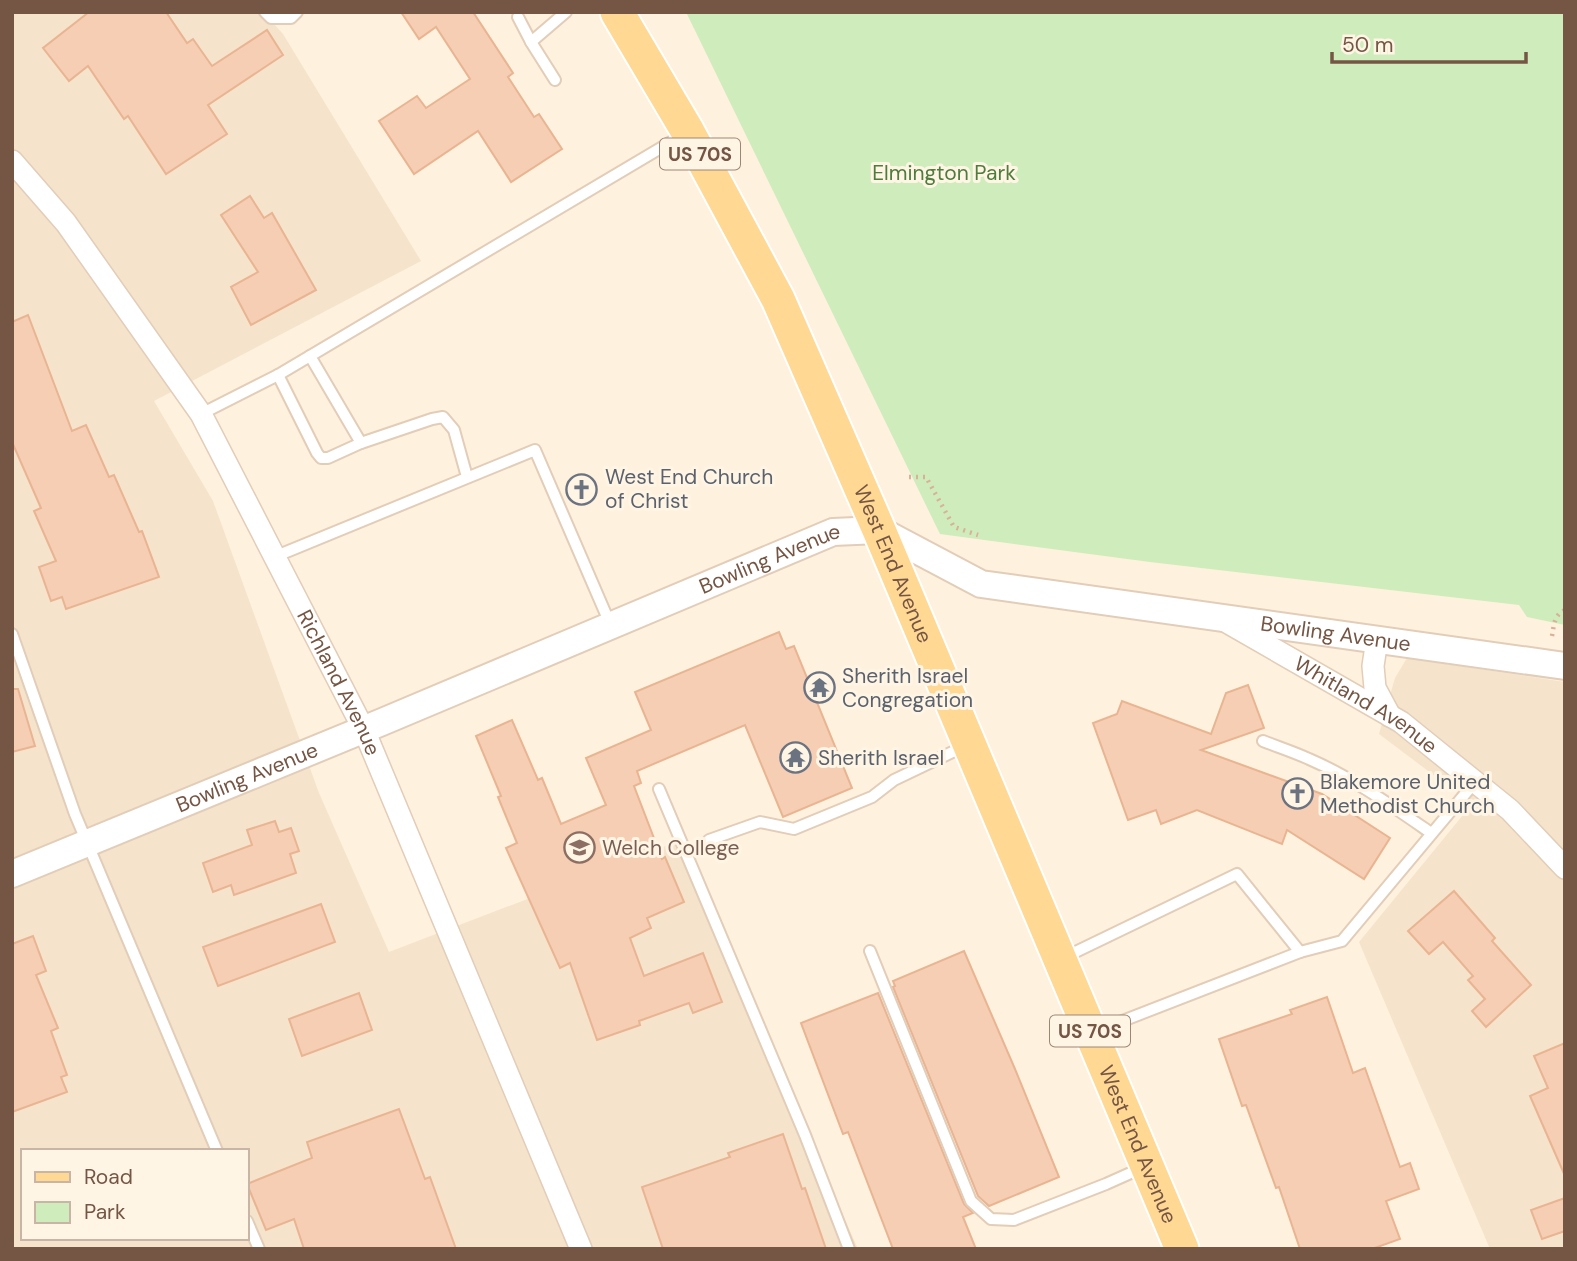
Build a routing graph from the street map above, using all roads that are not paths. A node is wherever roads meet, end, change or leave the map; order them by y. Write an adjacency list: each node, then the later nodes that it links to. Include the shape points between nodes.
1 (265, 12): 2 (lane, via 271,18 290,18)
2 (297, 12)
3 (566, 12): 6 (lane)
4 (617, 12): 8 (main road, West End Avenue / US 70S)
5 (518, 17): 6 (lane)
6 (531, 42): 7 (lane)
7 (555, 80)
8 (688, 132): 10 (lane); 15 (main road, West End Avenue / US 70S, via 778,299)
9 (12, 161): 12 (street, Richland Avenue, via 66,223)
10 (310, 356): 11 (lane); 13 (lane)
11 (278, 375): 12 (lane); 13 (lane, via 321,458)
12 (201, 414): 16 (street, Richland Avenue)
13 (361, 443): 14 (lane, via 443,418 454,430)
14 (467, 478): 16 (lane); 18 (lane, via 535,450)
15 (879, 530): 17 (street, Bowling Avenue, via 981,584); 18 (street, Bowling Avenue, via 833,532); 25 (main road, West End Avenue / US 70S)
16 (274, 557): 23 (street, Richland Avenue)
17 (1217, 616): 20 (street, Bowling Avenue); 22 (street, Whitland Avenue)
18 (611, 626): 23 (street, Bowling Avenue)
19 (12, 634): 30 (lane)
20 (1377, 639): 21 (street, Bowling Avenue); 22 (street, via 1375,688)
21 (1565, 666)
22 (1390, 716): 26 (street, Whitland Avenue)
23 (364, 730): 30 (street, Bowling Avenue); 41 (street, Richland Avenue)
24 (1263, 741): 28 (lane, via 1340,774)
25 (969, 744): 29 (lane, via 894,780 872,797 794,829 760,821); 35 (main road, West End Avenue / US 70S)
26 (1475, 782): 28 (lane); 31 (street, Whitland Avenue, via 1510,810)
27 (659, 789): 42 (lane)
28 (1431, 833): 34 (lane, via 1342,941)
29 (709, 840)
30 (88, 843): 32 (street, Bowling Avenue); 37 (lane)
31 (1565, 868)
32 (12, 874)
33 (870, 951): 38 (lane, via 971,1201 991,1219 1014,1220)
34 (1300, 951): 35 (lane, via 1237,874); 36 (lane)
35 (1060, 960): 36 (main road, West End Avenue / US 70S)
36 (1091, 1033): 38 (main road, West End Avenue / US 70S)
37 (216, 1149)
38 (1147, 1166): 43 (main road, West End Avenue / US 70S)
39 (248, 1224): 40 (lane)
40 (258, 1249)
41 (581, 1249)
42 (849, 1249)
43 (1182, 1249)

